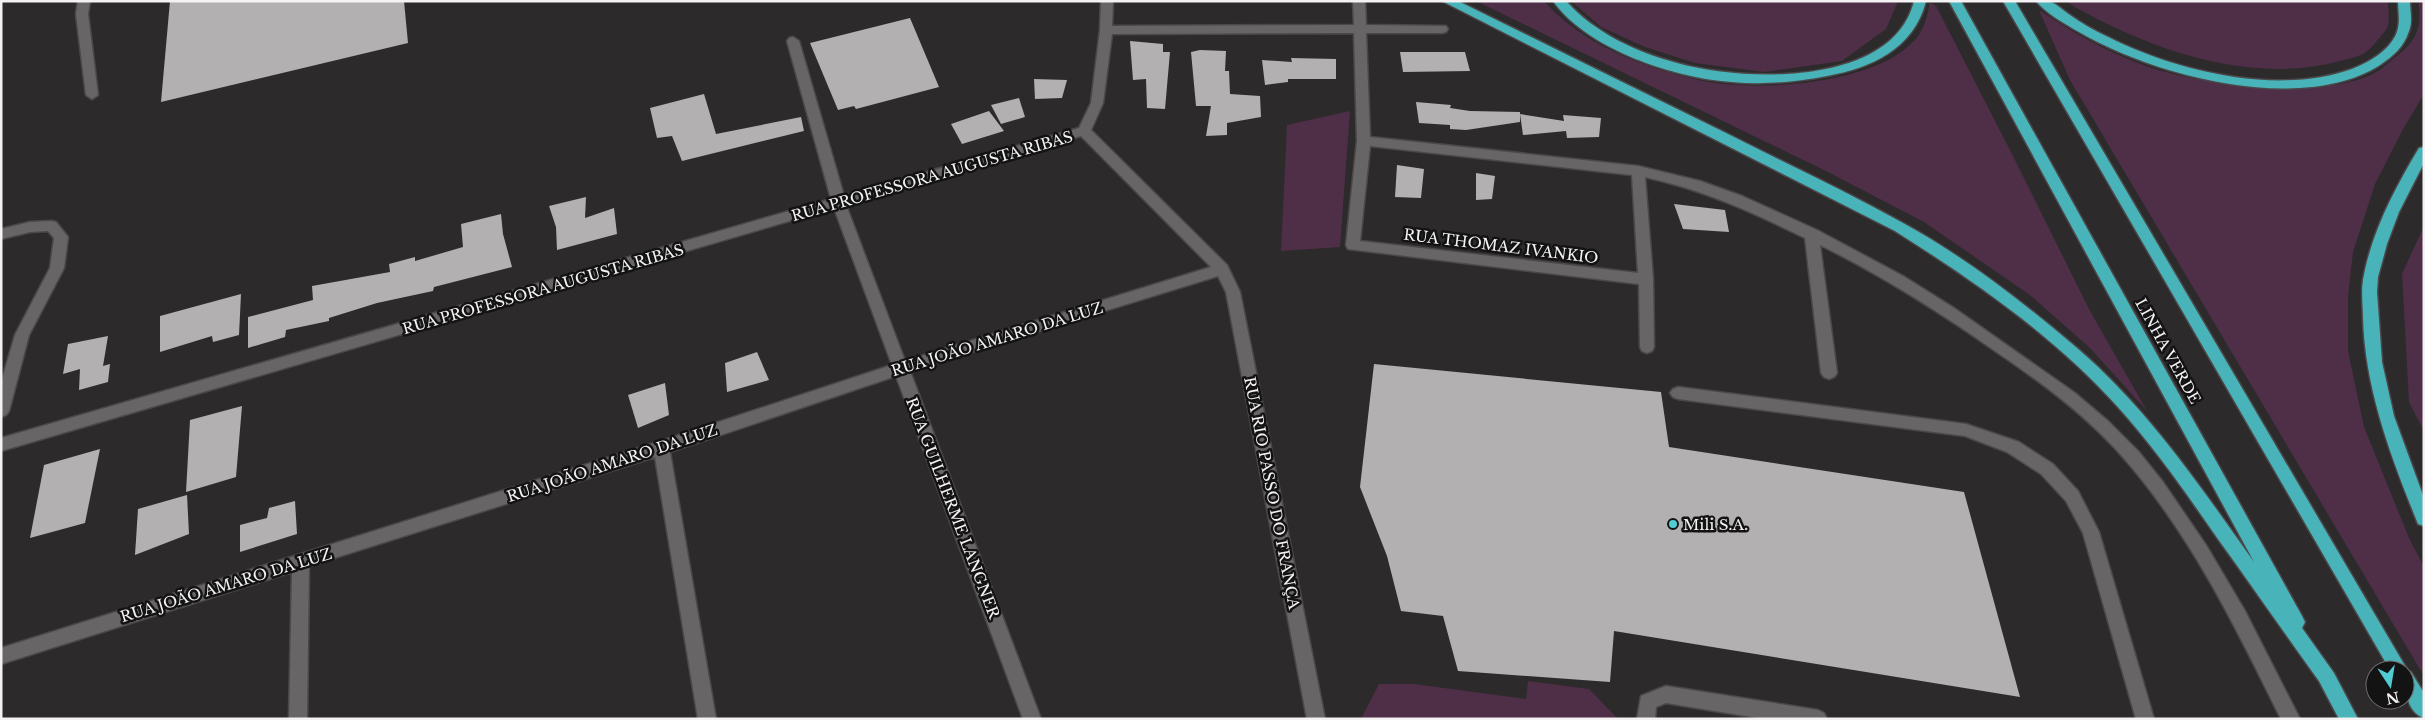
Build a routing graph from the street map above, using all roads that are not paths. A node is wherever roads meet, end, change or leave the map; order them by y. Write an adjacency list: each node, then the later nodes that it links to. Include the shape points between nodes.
1 (84, 1): 15 (street, via 82,14)
2 (1107, 1): 12 (street)
3 (1359, 1): 13 (street)
4 (1448, 1): 36 (highway, via 1900,227 1955,262 2022,312 2073,353 2122,401 2169,456)
5 (1560, 1): 6 (highway, via 1601,36 1630,51 1669,65 1746,80 1828,72 1860,63 1901,39 1912,24)
6 (1920, 1)
7 (1954, 1): 36 (highway, LINHA VERDE)
8 (2009, 1): 35 (highway)
9 (2042, 1): 10 (highway, via 2077,26 2142,56 2208,75 2281,83 2348,76 2374,65 2396,46 2406,25)
10 (2404, 1)
11 (1442, 29): 13 (street)
12 (1106, 30): 13 (street); 16 (street, via 1098,103)
13 (1360, 30): 17 (street)
14 (793, 41): 20 (street, RUA GUILHERME LANGNER)
15 (92, 95)
16 (1084, 131): 20 (street, RUA PROFESSORA AUGUSTA RIBAS); 23 (street, RUA RIO PASSO DO FRANÇA)
17 (1364, 141): 19 (street); 24 (street, RUA THOMAZ IVANKIO, via 1353,245)
18 (2424, 151): 32 (highway, via 2382,235 2371,279 2370,326 2386,418)
19 (1638, 171): 22 (street, via 1678,179 1721,193); 24 (street)
20 (839, 203): 26 (street, RUA GUILHERME LANGNER); 30 (street, RUA PROFESSORA AUGUSTA RIBAS)
21 (1, 234): 29 (street, via 52,226 61,237 57,268 22,334)
22 (1812, 234): 27 (street); 46 (street, via 1895,277 1952,312 2032,368 2105,427 2134,458 2182,521 2226,595)
23 (1222, 269): 26 (street, RUA JOÃO AMARO DA LUZ); 42 (street, RUA RIO PASSO DO FRANÇA, via 1233,292 1243,339)
24 (1646, 279): 25 (street)
25 (1646, 347)
26 (901, 368): 31 (street, RUA JOÃO AMARO DA LUZ); 41 (street, RUA GUILHERME LANGNER)
27 (1829, 373)
28 (1678, 393): 45 (street, via 1966,430 2013,447 2047,469 2072,496 2090,532)
29 (1, 411)
30 (1, 445)
31 (661, 448): 33 (street, RUA JOÃO AMARO DA LUZ); 40 (street)
32 (2424, 520)
33 (301, 561): 34 (street, RUA JOÃO AMARO DA LUZ); 39 (street)
34 (1, 656)
35 (2394, 660)
36 (2328, 680): 47 (highway, LINHA VERDE)
37 (2415, 695): 38 (highway)
38 (2424, 710)
39 (298, 719)
40 (707, 719)
41 (1032, 719)
42 (1316, 719)
43 (1646, 719): 44 (street, via 1647,702 1666,694)
44 (1818, 719)
45 (2145, 719)
46 (2291, 719)
47 (2349, 719)

